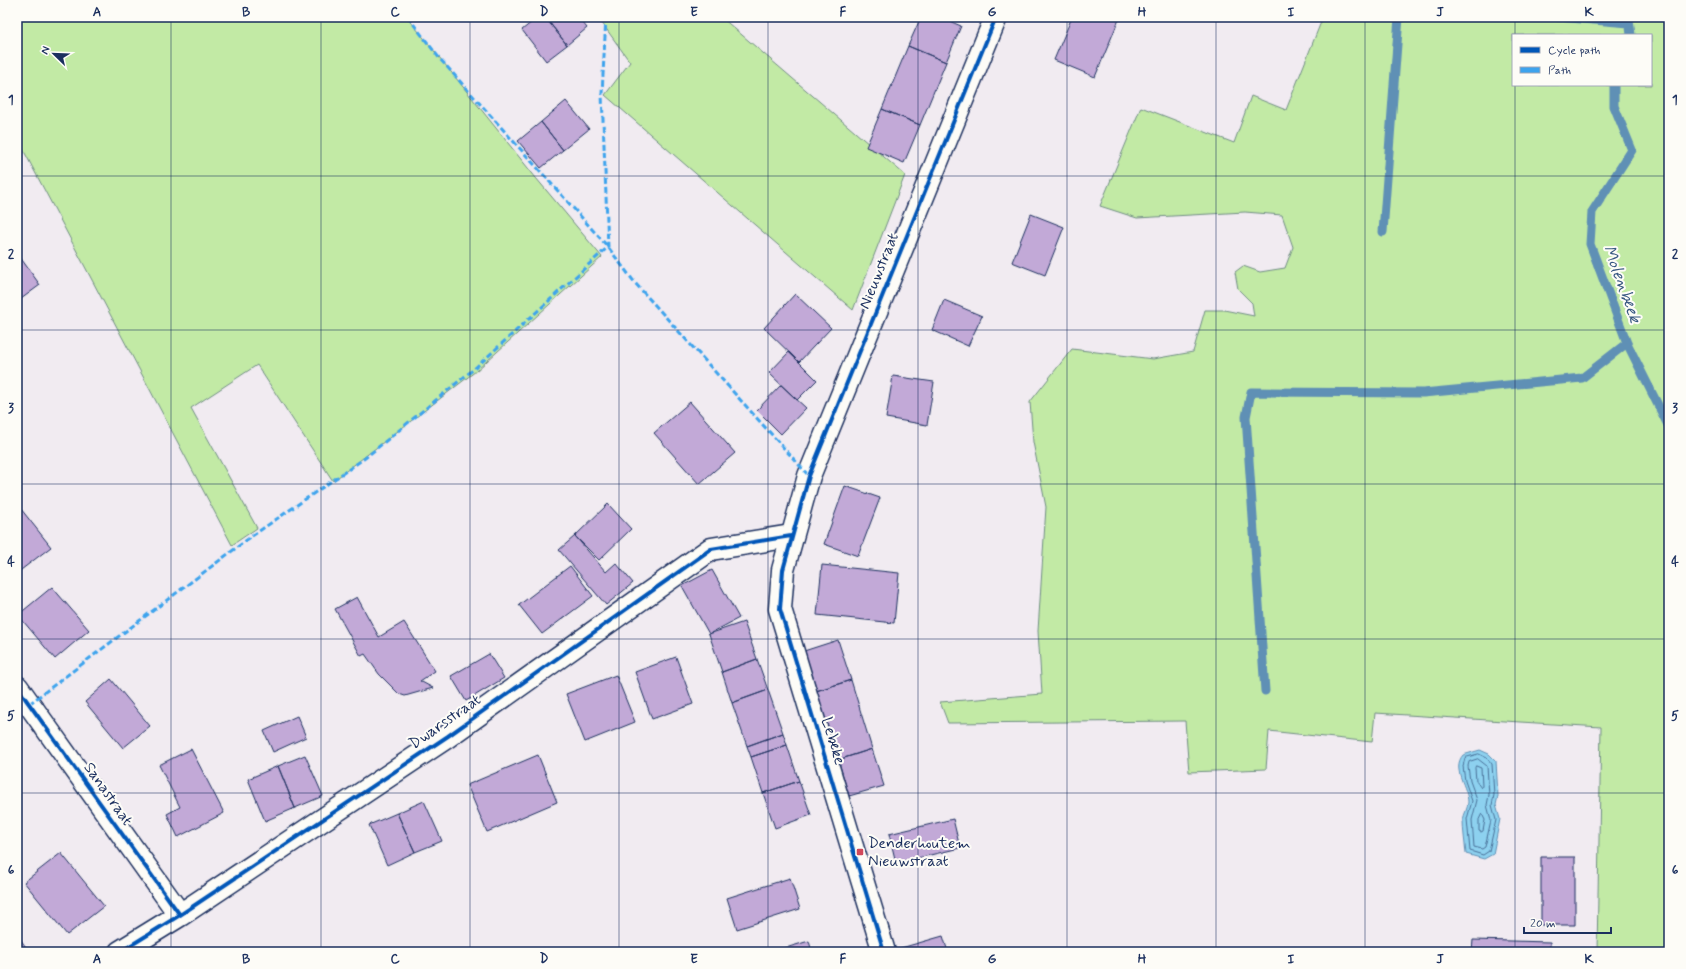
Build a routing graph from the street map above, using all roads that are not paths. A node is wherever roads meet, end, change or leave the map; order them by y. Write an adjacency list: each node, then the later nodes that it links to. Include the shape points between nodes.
1 (996, 17): 2 (street, Nieuwstraat, via 809,476)
2 (791, 536): 4 (street, Dwarsstraat, via 711,549 448,736); 6 (street, Lebeke, via 783,570 780,609)
3 (17, 688): 4 (street, Sanastraat)
4 (180, 915): 5 (street, Dwarsstraat)
5 (120, 952)
6 (884, 952)

